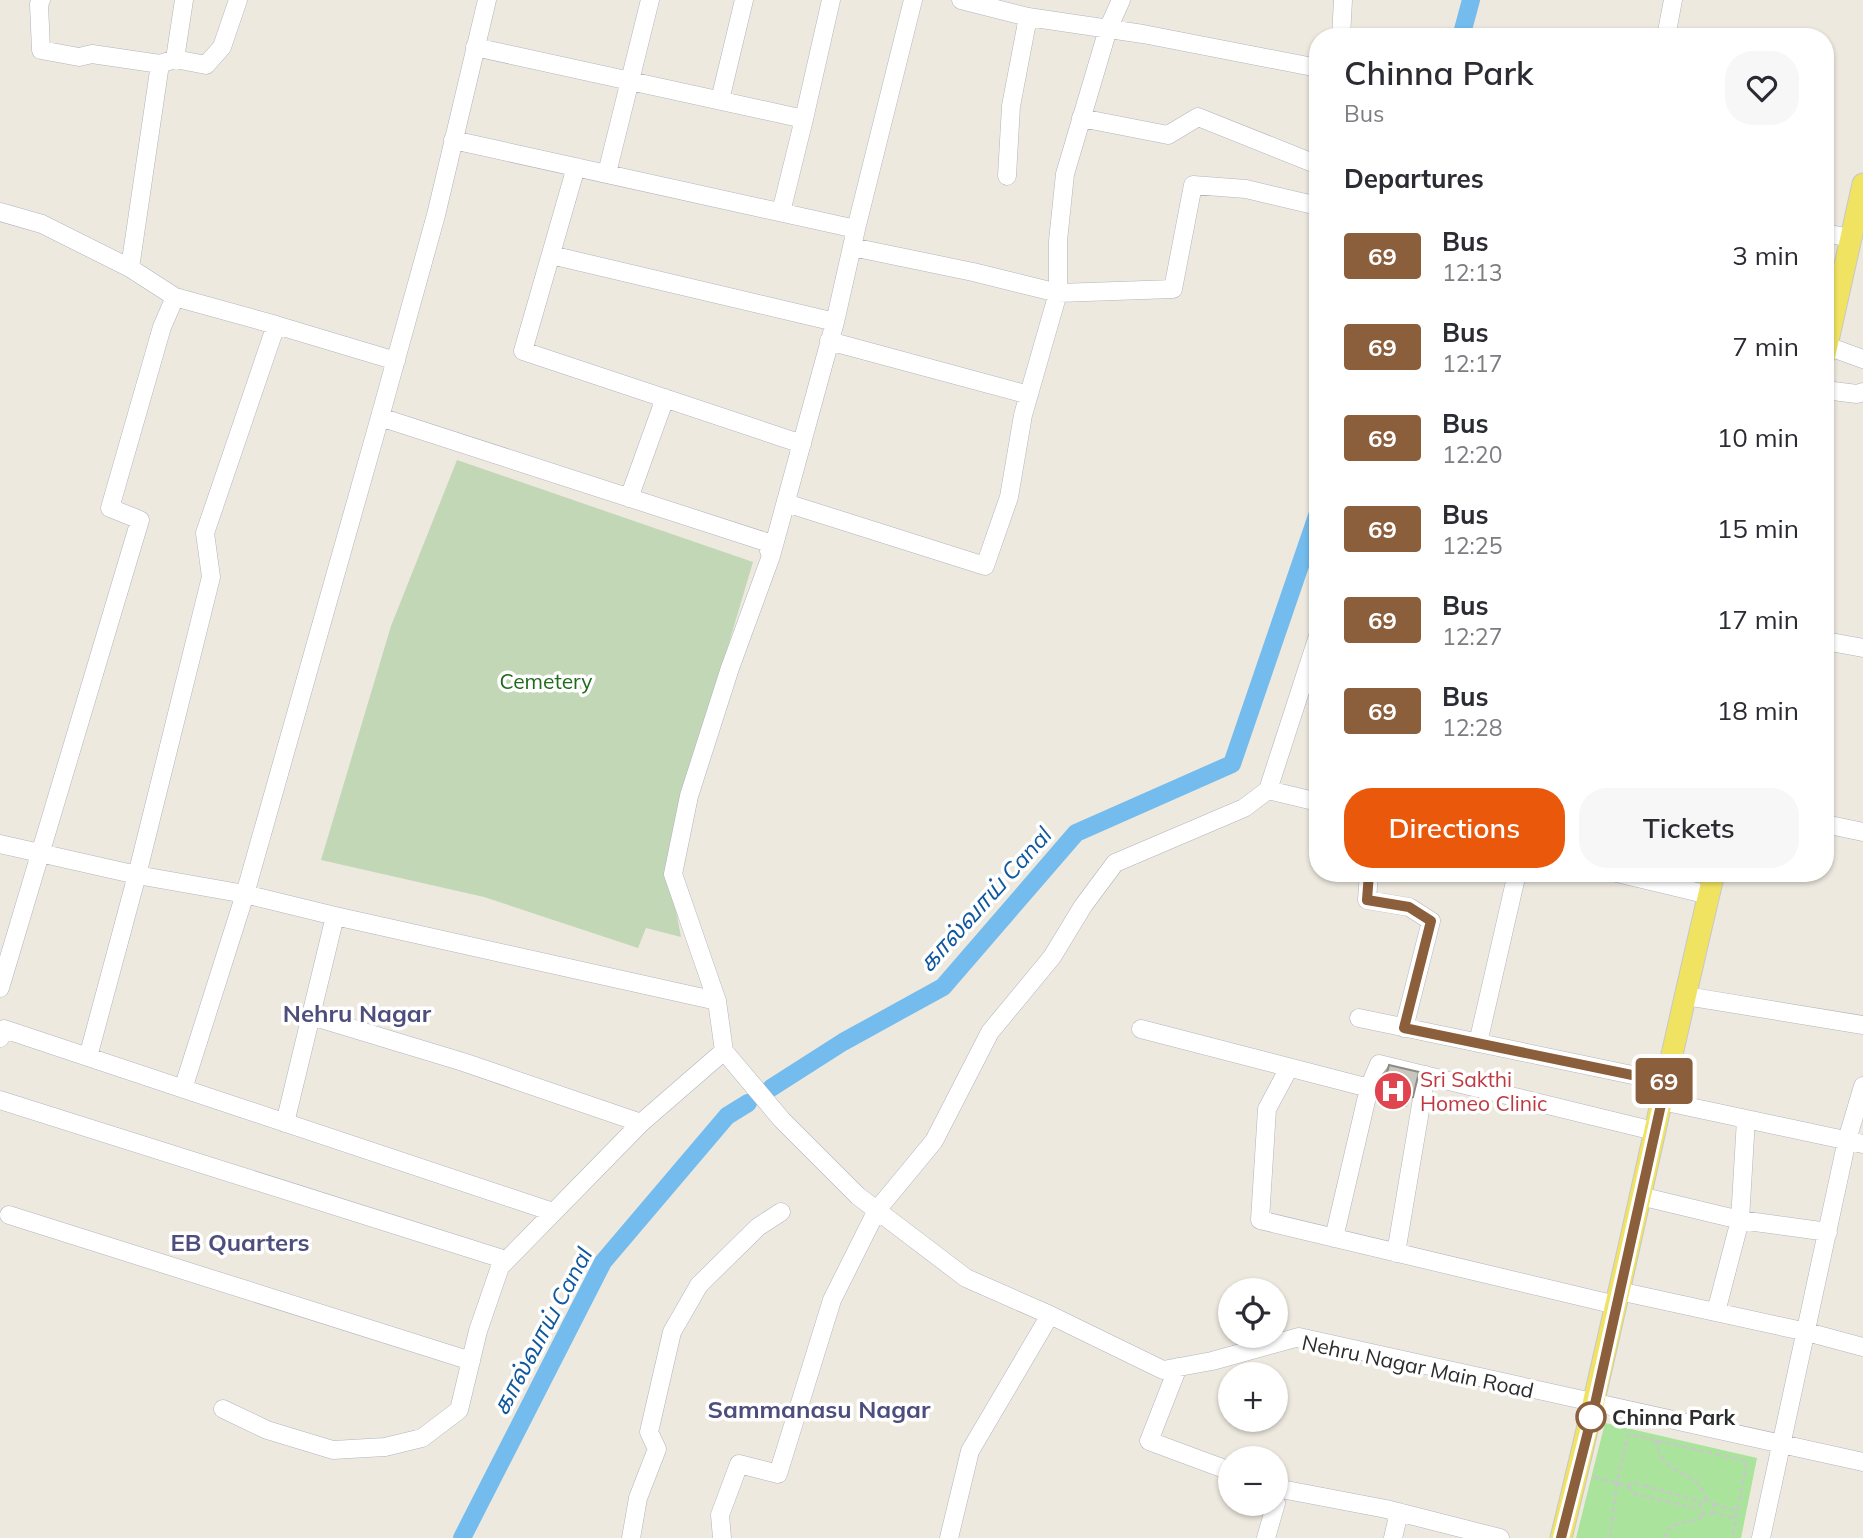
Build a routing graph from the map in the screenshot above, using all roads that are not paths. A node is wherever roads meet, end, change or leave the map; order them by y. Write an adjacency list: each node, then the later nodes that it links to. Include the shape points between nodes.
1 (41, 0): 18 (street, via 41,50 79,57 92,54)
2 (184, 0): 18 (street)
3 (238, 0): 18 (street, via 222,47 206,65)
4 (487, 0): 17 (street)
5 (650, 0): 20 (street)
6 (744, 0): 21 (street)
7 (831, 0): 23 (street)
8 (913, 0): 34 (street)
9 (961, 0): 13 (street)
10 (1121, 0): 16 (street)
11 (1343, 0): 14 (street)
12 (1673, 0): 15 (street)
13 (1028, 17): 16 (street); 28 (street, via 1011,106)
14 (1341, 28)
15 (1667, 28)
16 (1108, 29): 19 (street); 22 (street)
17 (475, 47): 20 (street); 24 (street)
18 (168, 61): 37 (street)
19 (1309, 66)
20 (630, 80): 21 (street); 27 (street)
21 (720, 100): 23 (street)
22 (1082, 118): 25 (street, via 1168,135 1198,117); 38 (street, via 1065,174)
23 (804, 119): 32 (street)
24 (453, 140): 26 (street); 46 (street)
25 (1309, 161)
26 (576, 167): 27 (street); 36 (street)
27 (607, 173): 32 (street)
28 (1007, 176)
29 (1863, 184): 35 (main road)
30 (1309, 204): 38 (street, via 1246,189 1193,185 1173,289)
31 (0, 212): 37 (street, via 42,224)
32 (781, 212): 34 (street)
33 (1834, 235): 35 (street)
34 (854, 238): 38 (street); 41 (street)
35 (1850, 238): 40 (main road)
36 (551, 255): 41 (street); 50 (street, via 523,351)
37 (130, 268): 39 (street)
38 (1058, 293): 49 (street)
39 (175, 297): 42 (street); 64 (street, via 162,327 110,508 140,520)
40 (1834, 313)
41 (835, 322): 43 (street)
42 (275, 325): 46 (street); 65 (street, via 205,533 211,577)
43 (830, 341): 49 (street); 52 (street)
44 (1834, 352): 45 (street)
45 (1863, 359)
46 (396, 361): 51 (street)
47 (1834, 390): 48 (street)
48 (1863, 392)
49 (1029, 395): 54 (street, via 1009,497 985,566)
50 (664, 398): 52 (street); 53 (street)
51 (380, 417): 53 (street); 70 (street)
52 (802, 444): 54 (street)
53 (629, 498): 55 (street, via 766,542)
54 (786, 503): 55 (street)
55 (771, 555): 75 (street, via 689,796 673,874)
56 (1834, 643): 57 (street)
57 (1863, 648)
58 (1309, 684): 59 (street)
59 (1268, 790): 60 (street); 98 (street, via 1244,808 1115,863 1052,957 990,1032 934,1141)
60 (1309, 800)
61 (1834, 826): 62 (street)
62 (1863, 832)
63 (0, 844): 64 (street)
64 (41, 854): 65 (street); 73 (street)
65 (137, 875): 70 (street); 84 (street)
66 (1368, 882): 79 (street, via 1367,900 1409,907 1431,921)
67 (1515, 882): 82 (street)
68 (1655, 882): 71 (street)
69 (1712, 882): 71 (main road)
70 (245, 894): 72 (street); 89 (street)
71 (1709, 895): 74 (main road)
72 (335, 916): 75 (street); 76 (street)
73 (0, 988)
74 (1686, 996): 78 (street); 90 (main road)
75 (717, 1001): 83 (street)
76 (311, 1016): 93 (street); 94 (street)
77 (1359, 1018): 79 (street)
78 (1863, 1025)
79 (1404, 1028): 82 (street)
80 (1141, 1029): 85 (street)
81 (1, 1031): 84 (street)
82 (1478, 1043): 90 (street)
83 (724, 1051): 94 (street); 98 (street, Nehru Nagar Main Road, via 782,1120)
84 (88, 1057): 89 (street)
85 (1289, 1068): 88 (street); 104 (street, via 1267,1109 1260,1220)
86 (1426, 1075): 88 (street, via 1379,1063); 95 (street); 105 (street)
87 (1863, 1086): 96 (street)
88 (1369, 1088): 104 (street)
89 (183, 1089): 93 (street)
90 (1664, 1092): 92 (street); 95 (main road)
91 (0, 1100): 106 (street)
92 (1746, 1119): 96 (street); 102 (street)
93 (285, 1123): 99 (street)
94 (641, 1123): 99 (street)
95 (1654, 1131): 97 (main road)
96 (1855, 1142): 103 (street)
97 (1640, 1196): 102 (street); 107 (main road)
98 (877, 1210): 109 (street, Nehru Nagar Main Road, via 966,1278); 123 (street, via 832,1300 778,1474 739,1464 720,1515)
99 (553, 1212): 106 (street)
100 (781, 1212): 122 (street, via 758,1227 699,1285 672,1332 649,1432 657,1449 638,1498)
101 (9, 1215): 112 (street)
102 (1740, 1220): 103 (street); 108 (street)
103 (1828, 1231): 110 (street)
104 (1334, 1238): 105 (street)
105 (1396, 1252): 107 (street)
106 (506, 1260): 112 (street)
107 (1618, 1298): 108 (street); 114 (main road)
108 (1716, 1312): 110 (street)
109 (1049, 1315): 113 (street, Nehru Nagar Main Road, via 1163,1370); 124 (street, via 970,1451)
110 (1807, 1332): 111 (street); 116 (street)
111 (1863, 1347)
112 (471, 1361): 115 (street, via 459,1410 422,1438 385,1447 333,1450 267,1430)
113 (1178, 1367): 114 (street, Nehru Nagar Main Road, via 1299,1337); 118 (street, via 1149,1441)
114 (1595, 1404): 116 (street, Nehru Nagar Main Road); 128 (main road)
115 (223, 1409)
116 (1782, 1445): 117 (street, Nehru Nagar Main Road); 129 (street)
117 (1863, 1462)
118 (1218, 1467)
119 (1288, 1497): 120 (street)
120 (1399, 1512): 126 (street); 127 (street)
121 (1272, 1516): 125 (street)
122 (631, 1538)
123 (722, 1538)
124 (949, 1538)
125 (1266, 1538)
126 (1393, 1538)
127 (1500, 1538)
128 (1561, 1538)
129 (1761, 1538)

